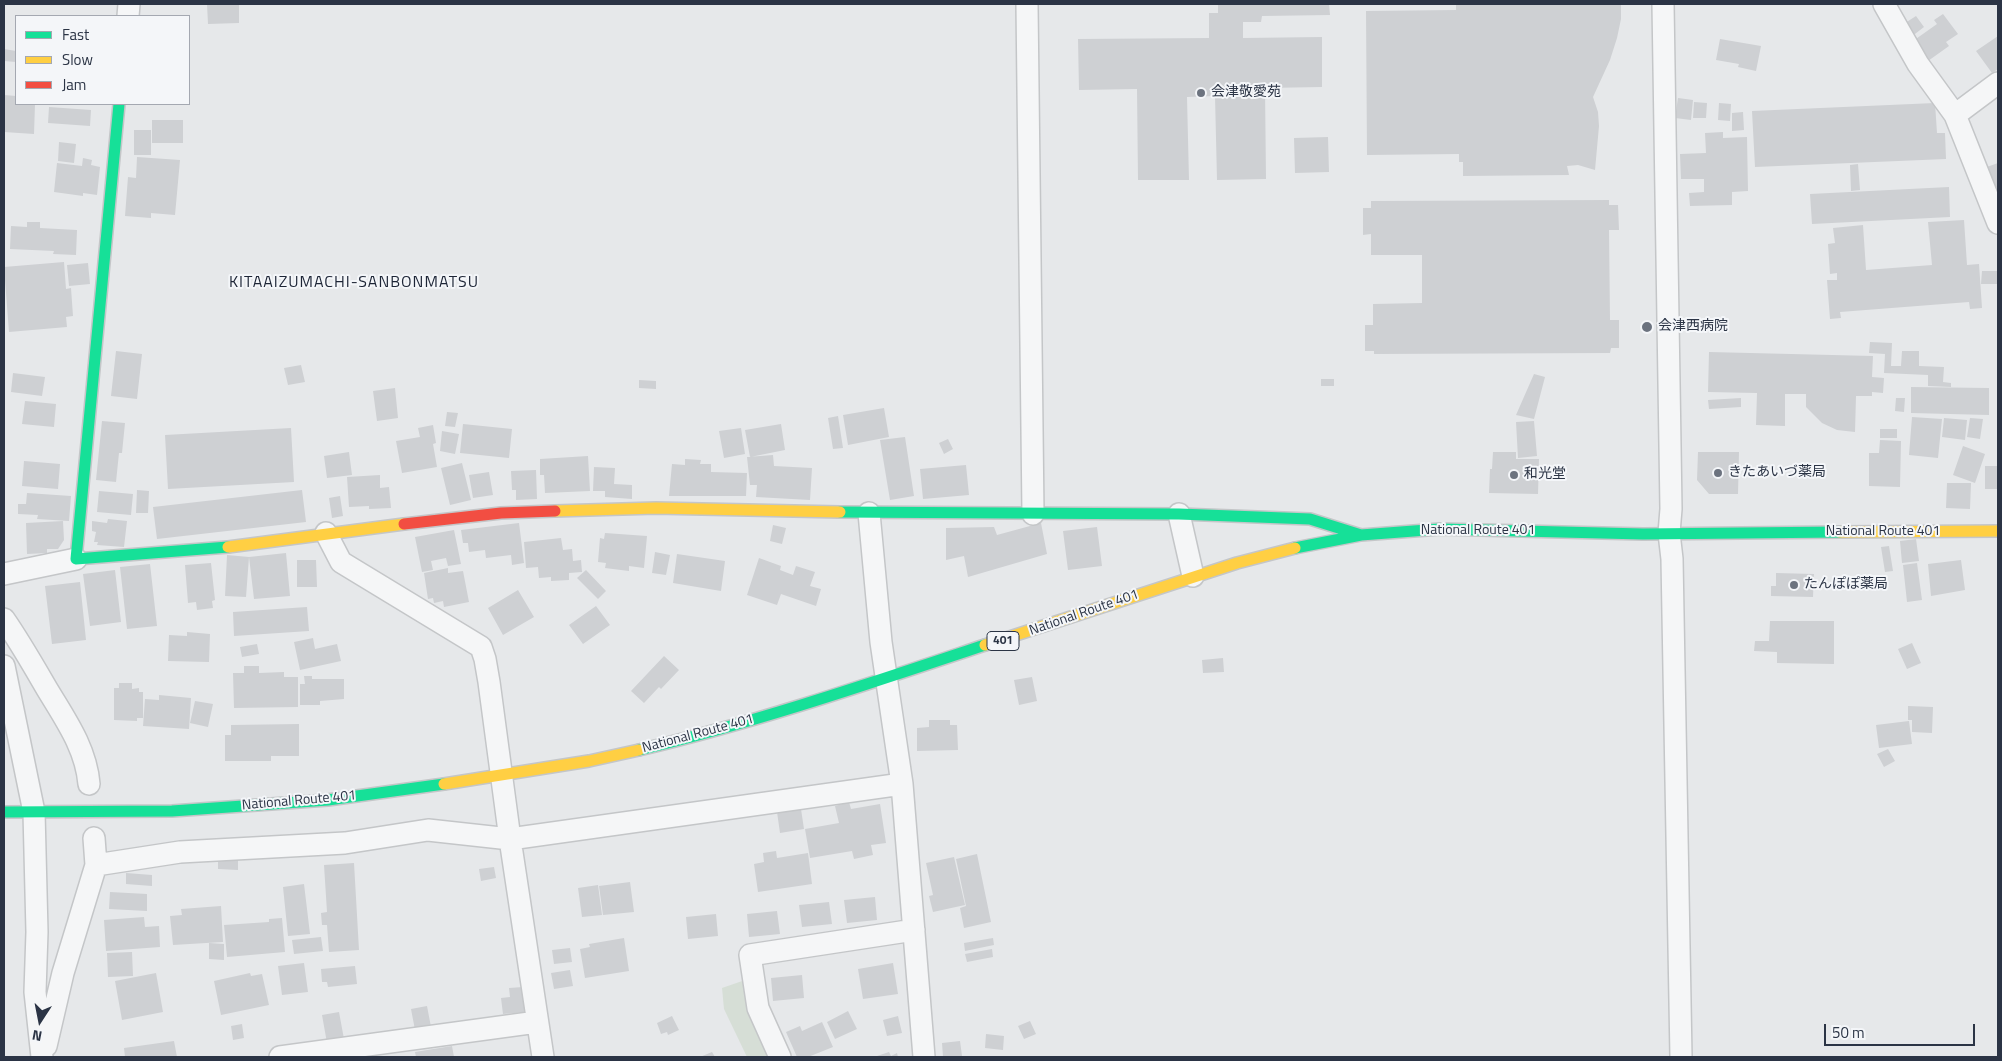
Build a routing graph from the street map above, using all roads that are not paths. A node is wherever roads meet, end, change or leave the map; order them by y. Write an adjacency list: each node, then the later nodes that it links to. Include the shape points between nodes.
1 (1027, 4): 9 (street)
2 (1663, 4): 12 (street)
3 (1884, 4): 6 (street, via 1918,64)
4 (1998, 82): 6 (street)
5 (120, 105): 15 (main road)
6 (1955, 115): 7 (street)
7 (1998, 223)
8 (869, 513): 9 (main road); 13 (main road, via 656,508 511,512); 20 (street)
9 (1033, 514): 10 (main road)
10 (1179, 514): 14 (main road, via 1310,519); 17 (street)
11 (1998, 531): 12 (main road, National Route 401 / 401)
12 (1669, 532): 14 (main road, National Route 401 / 401, via 1440,529); 37 (street)
13 (326, 533): 15 (main road, via 217,549); 21 (street, via 341,562 481,647)
14 (1360, 534): 17 (main road, National Route 401 / 401, via 1286,550)
15 (76, 558): 16 (street)
16 (4, 574)
17 (1193, 576): 20 (main road, National Route 401 / 401)
18 (4, 619): 22 (street, via 74,735 88,768)
19 (4, 666): 25 (street)
20 (886, 678): 21 (main road, National Route 401 / 401, via 689,738 589,761); 23 (street)
21 (501, 776): 25 (main road, National Route 401 / 401, via 328,800 172,810); 27 (street)
22 (89, 784)
23 (902, 784): 27 (street); 29 (street)
24 (8, 812): 25 (main road, National Route 401 / 401)
25 (34, 812): 32 (street, via 35,992)
26 (94, 838): 28 (street)
27 (510, 839): 28 (street, via 428,830 345,843 180,852); 30 (street)
28 (96, 864): 32 (street, via 63,973)
29 (914, 930): 35 (street, via 750,955 758,1008); 36 (street)
30 (537, 1022): 31 (street); 34 (street)
31 (381, 1050): 33 (street)
32 (43, 1057)
33 (287, 1057)
34 (542, 1057)
35 (780, 1057)
36 (924, 1057)
37 (1681, 1057)

